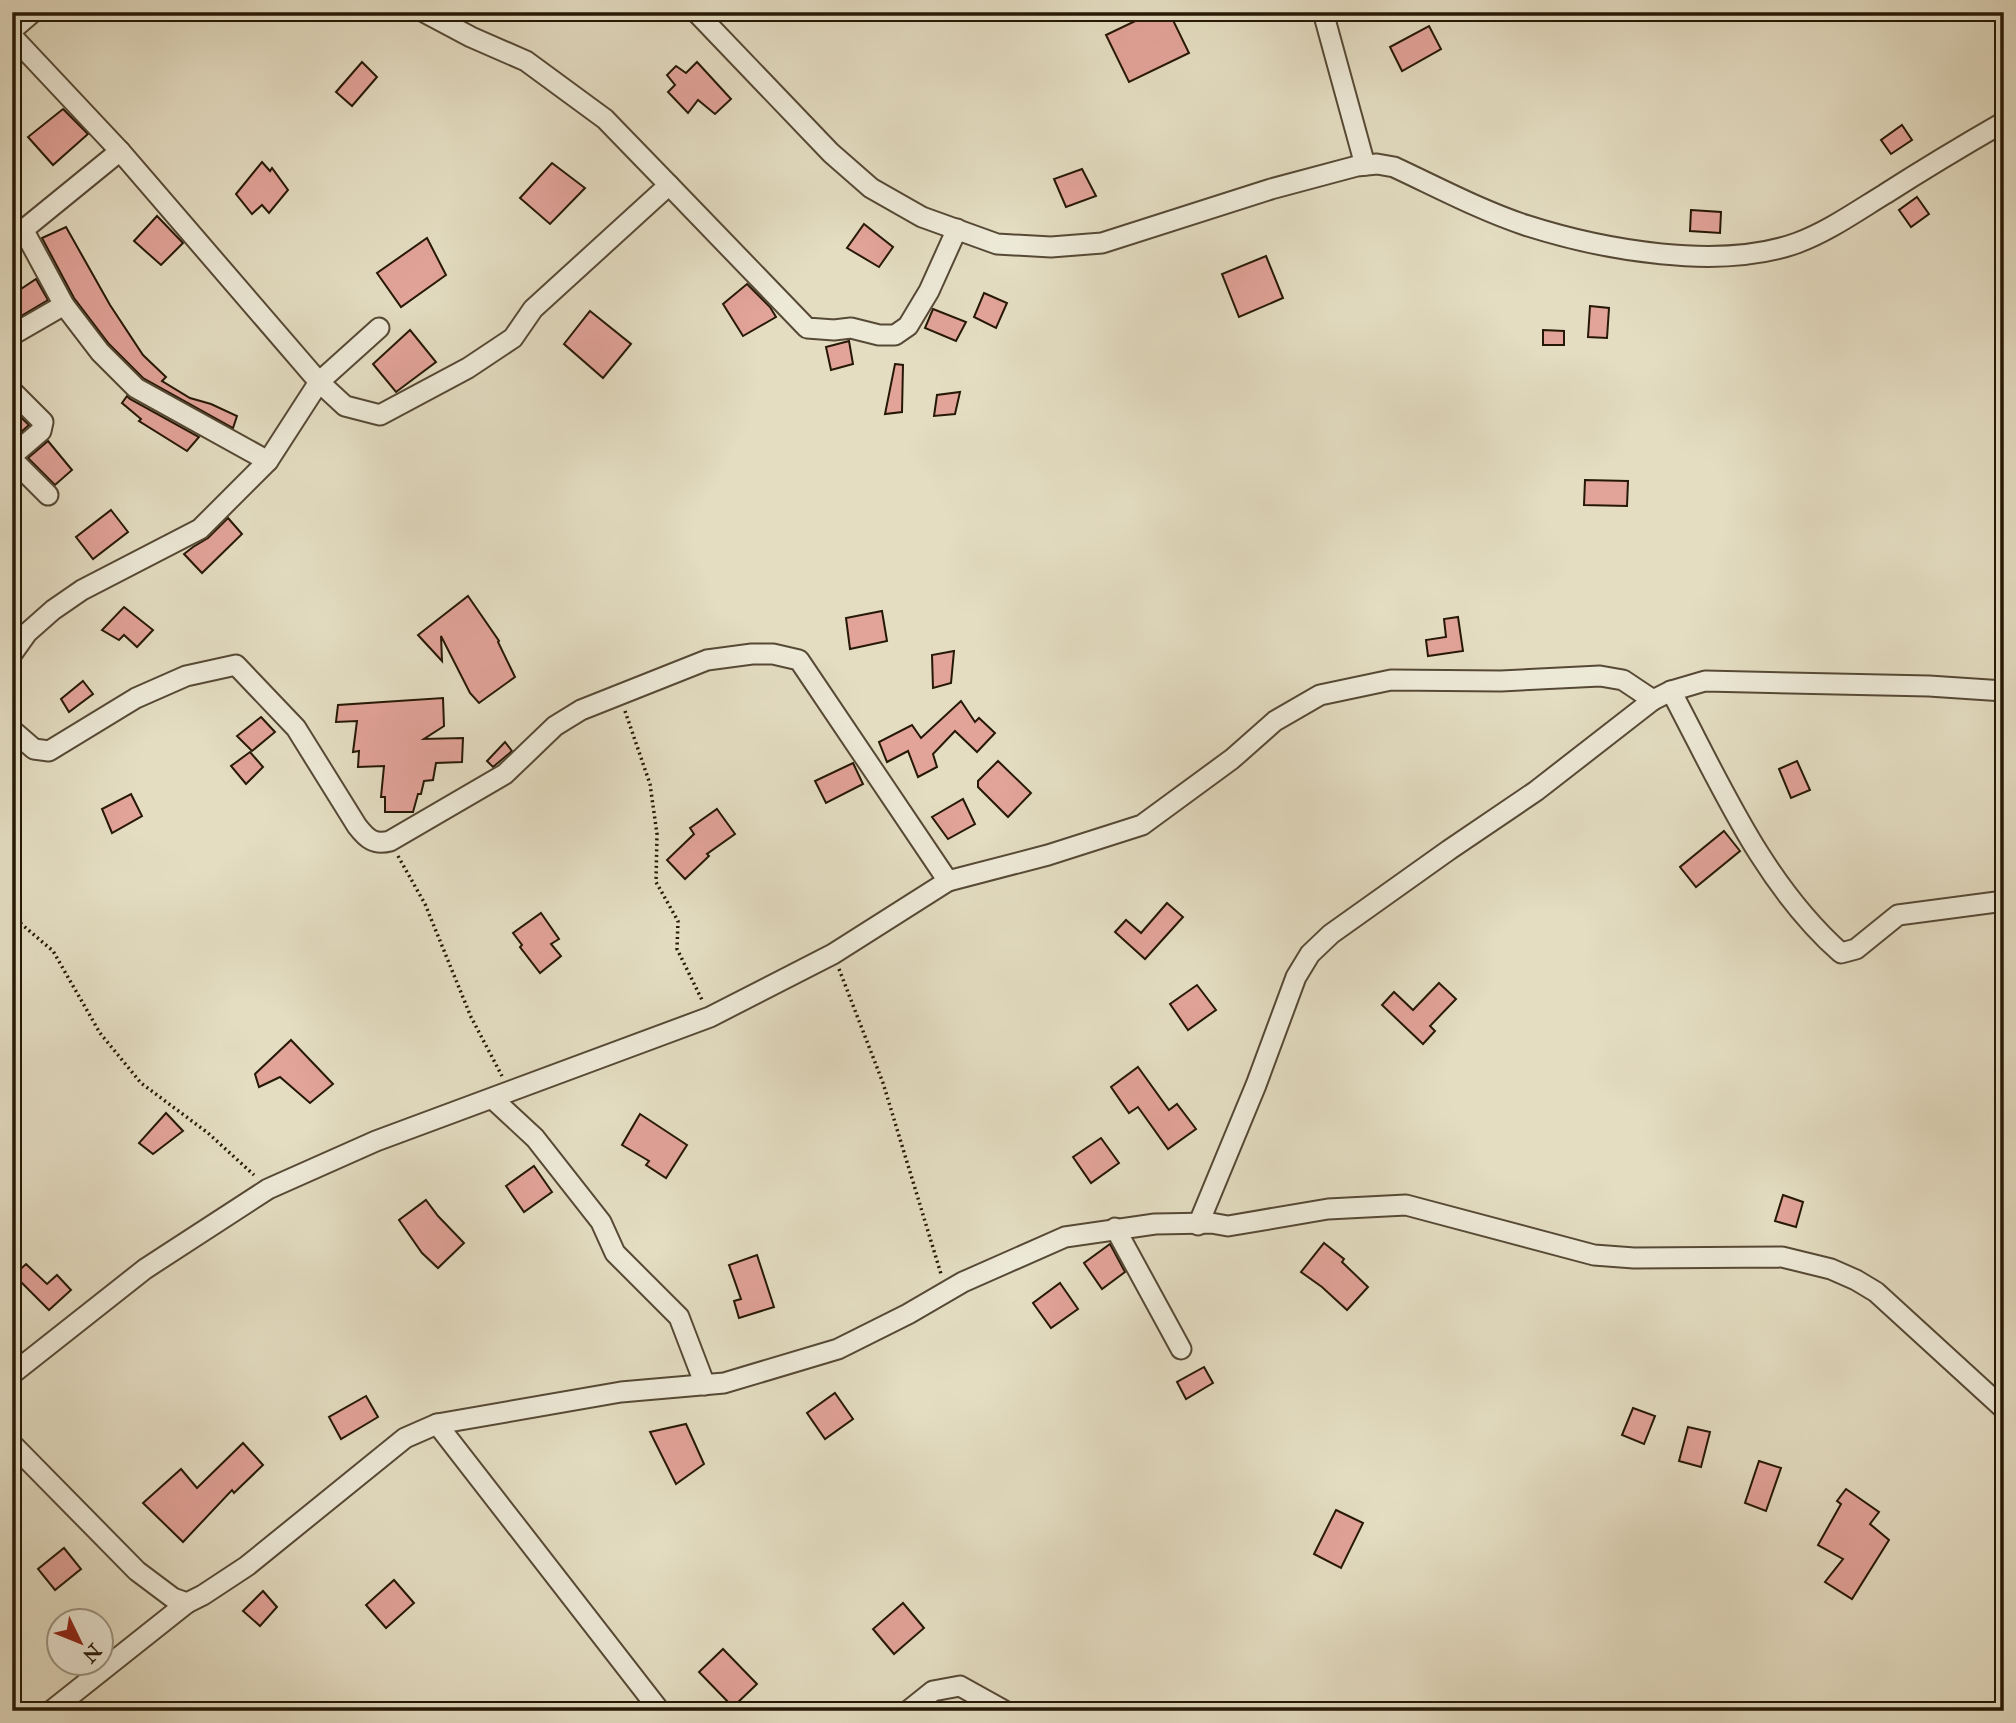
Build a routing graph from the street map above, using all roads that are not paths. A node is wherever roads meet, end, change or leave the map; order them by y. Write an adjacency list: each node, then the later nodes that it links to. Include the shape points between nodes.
1 (33, 12): 5 (street)
2 (424, 12): 10 (street, via 526,61 604,119)
3 (696, 12): 11 (street, via 831,153 871,188 922,217)
4 (1323, 12): 9 (street)
5 (12, 30)
6 (12, 36): 8 (street)
7 (2004, 122): 9 (street, via 1836,225 1757,255 1704,257 1583,241 1524,225 1394,167)
8 (120, 151): 12 (street); 16 (street)
9 (1365, 165): 11 (street, via 1271,189 1102,243 1051,247 998,244)
10 (669, 185): 11 (street, via 807,328 895,335 908,326 929,291); 16 (street, via 533,309 513,338 468,368 380,415 345,406)
11 (957, 229)
12 (18, 235): 13 (street)
13 (64, 305): 15 (street); 18 (street, via 100,352 136,388)
14 (379, 328): 16 (street)
15 (12, 335)
16 (319, 382): 18 (street)
17 (12, 391): 19 (street, via 44,426 13,455 15,462)
18 (268, 461): 20 (street, via 200,529 82,590 27,633)
19 (48, 495)
20 (12, 654)
21 (1966, 688): 22 (street, via 1705,681); 23 (street); 25 (street)
22 (1671, 691): 24 (street); 28 (street, via 1773,876 1814,929 1841,953 1856,948 1898,915)
23 (2004, 691)
24 (1653, 700): 27 (street, via 1623,680 1600,677 1391,680 1320,695 1275,722 1142,825); 30 (street, via 1536,792 1331,934 1311,954 1296,977)
25 (2004, 702)
26 (12, 730): 27 (street, via 34,749 49,751 136,698 186,676 236,665 296,728 362,833 380,844 505,774 567,717 706,660 773,654 799,660)
27 (948, 881): 29 (street, via 833,954 710,1017)
28 (2004, 901)
29 (502, 1096): 33 (street, via 376,1142 268,1189 145,1269); 34 (street, via 601,1222 615,1253 679,1317)
30 (1198, 1225): 31 (street); 35 (street, via 1228,1226 1328,1209 1406,1205 1594,1255 1782,1257 1831,1269 1876,1292)
31 (1115, 1228): 32 (street); 34 (street, via 1065,1237 963,1282 838,1349)
32 (1181, 1349)
33 (12, 1374)
34 (705, 1385): 36 (street, via 621,1392)
35 (2004, 1409)
36 (437, 1424): 38 (street, via 405,1438 247,1566); 40 (street)
37 (12, 1444): 38 (street, via 137,1571)
38 (187, 1603): 39 (street)
39 (51, 1711)
40 (660, 1711)
41 (908, 1711): 42 (street, via 933,1691 960,1686)
42 (1005, 1711)

